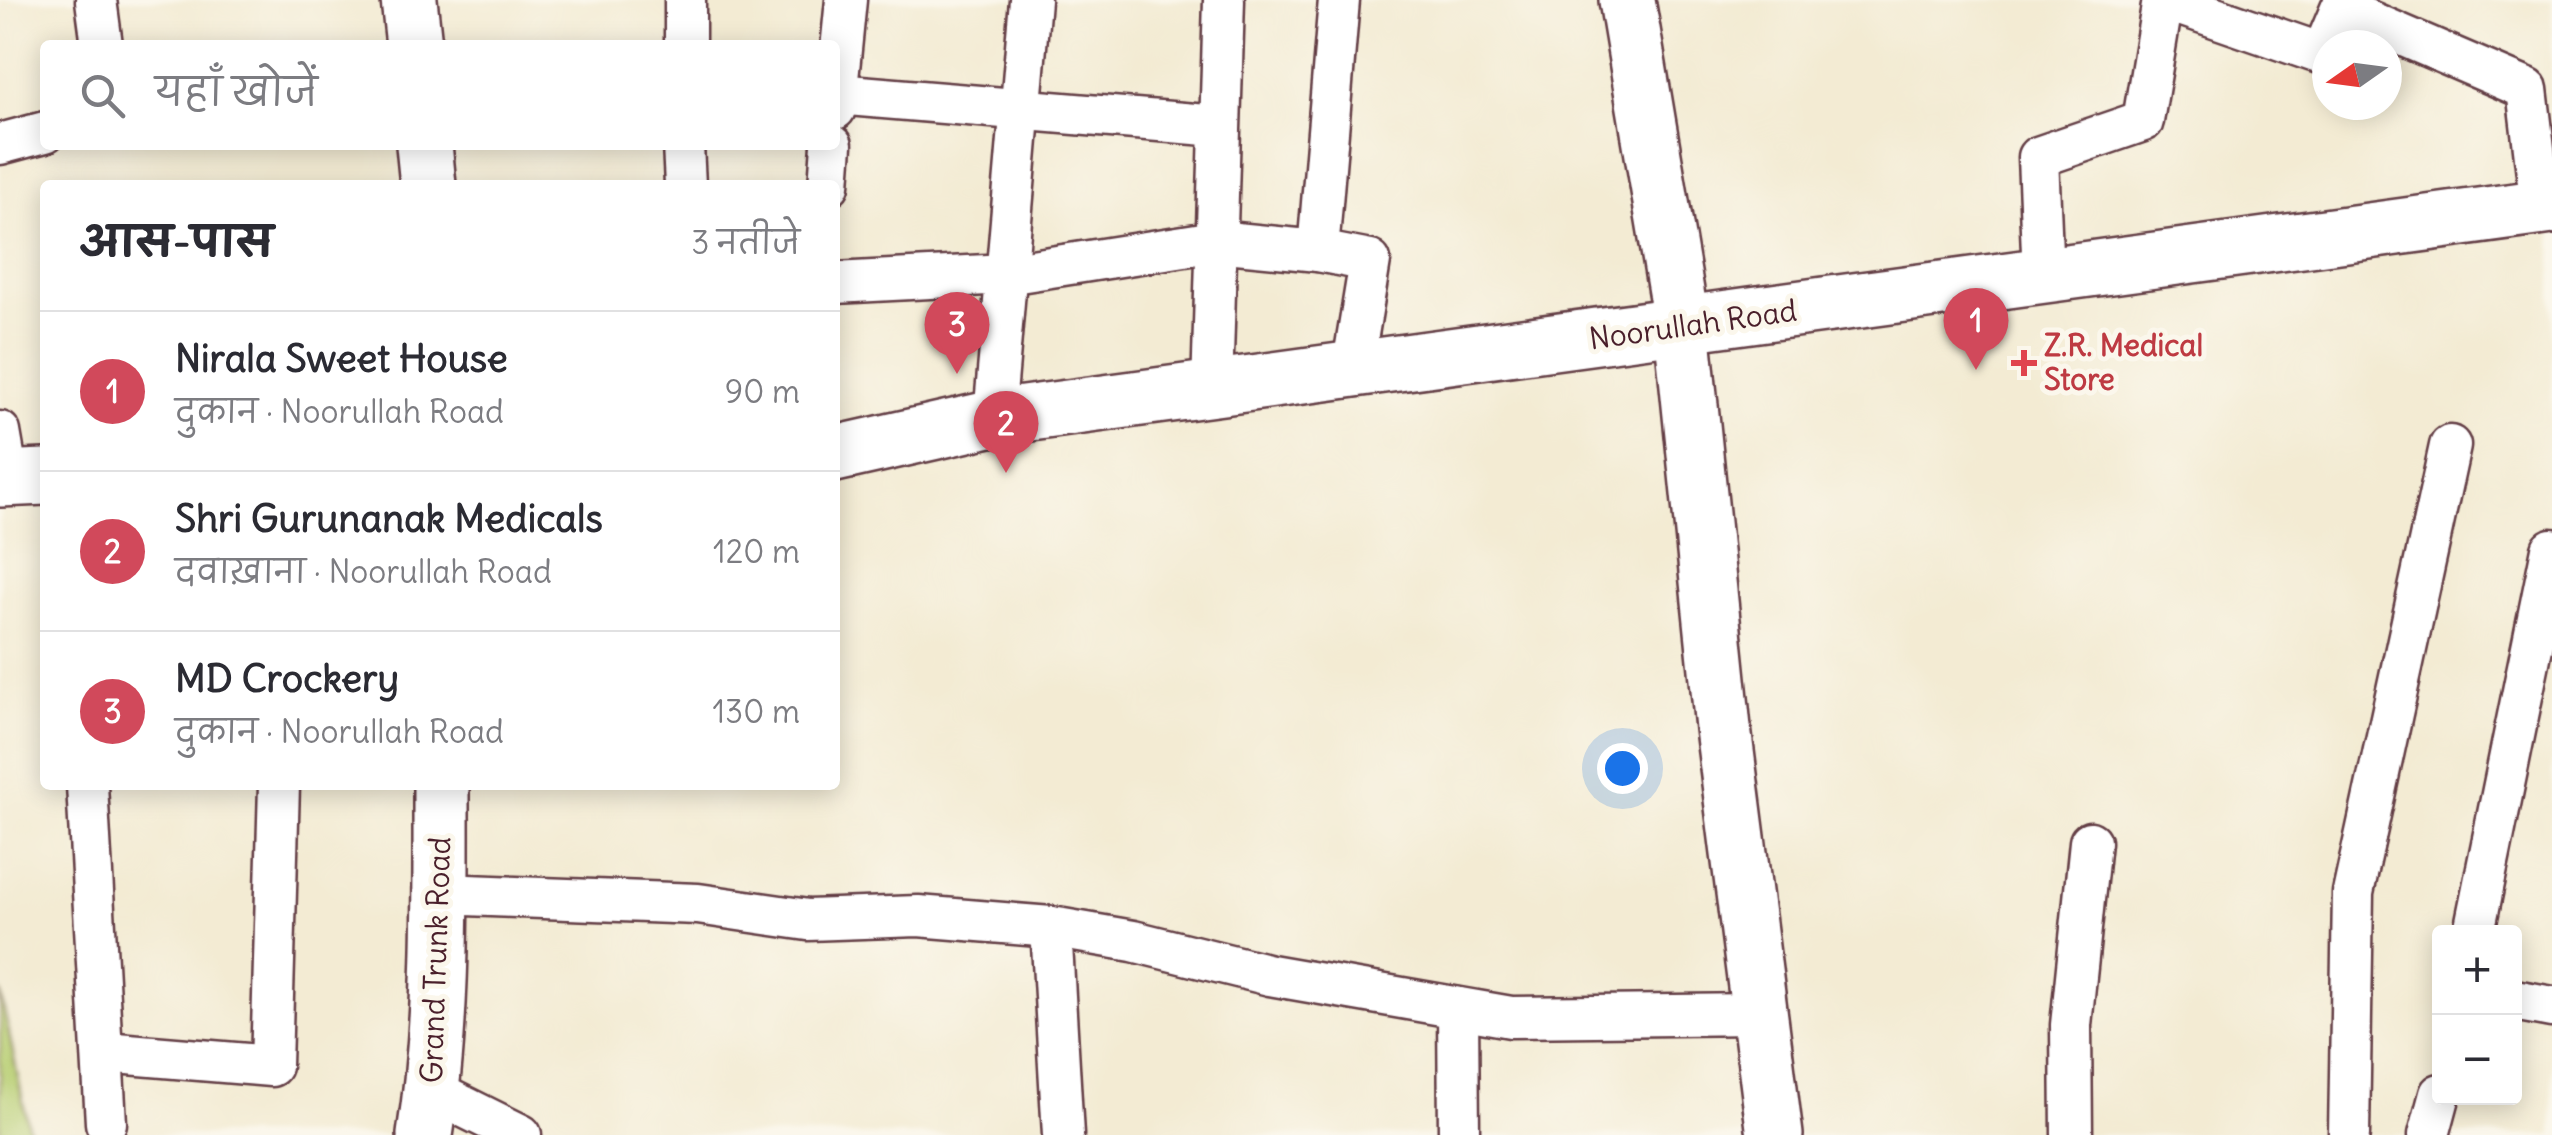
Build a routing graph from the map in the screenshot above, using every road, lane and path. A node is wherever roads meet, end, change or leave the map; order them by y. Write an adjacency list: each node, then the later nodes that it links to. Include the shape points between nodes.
1 (96, 0): 10 (street)
2 (410, 0): 11 (main road)
3 (686, 0): 12 (street)
4 (846, 0): 13 (street)
5 (1030, 0): 15 (street)
6 (1224, 0): 16 (street)
7 (1340, 0): 27 (street)
8 (1628, 0): 31 (main road)
9 (2165, 0): 25 (street, via 2322,54 2341,9 2527,89); 29 (street, via 2142,121 2038,157)
10 (101, 40)
11 (414, 40)
12 (685, 40)
13 (840, 56)
14 (840, 94): 15 (street)
15 (1021, 109): 16 (street); 28 (street)
16 (1219, 126): 26 (street)
17 (40, 133): 18 (street)
18 (0, 144)
19 (424, 150): 22 (main road)
20 (684, 150): 23 (street)
21 (832, 150): 24 (street)
22 (428, 180)
23 (685, 180)
24 (829, 180)
25 (2546, 207): 29 (main road, Noorullah Road)
26 (1216, 241): 27 (street); 28 (street); 33 (street)
27 (1318, 251): 32 (street, via 1370,260)
28 (1006, 274): 30 (street); 34 (street)
29 (2044, 276): 31 (main road, Noorullah Road)
30 (840, 284)
31 (1682, 326): 32 (main road, Noorullah Road); 49 (main road)
32 (1352, 370): 33 (main road, Noorullah Road)
33 (1212, 389): 34 (main road, Noorullah Road)
34 (994, 418): 36 (main road, Noorullah Road)
35 (2450, 446): 60 (street, via 2354,893)
36 (840, 453)
37 (2552, 548): 44 (street)
38 (87, 790): 50 (street)
39 (279, 790): 50 (street, via 271,1066)
40 (418, 790): 54 (main road, Grand Trunk Road)
41 (441, 790): 43 (main road, Grand Trunk Road)
42 (2090, 842): 59 (street, via 2071,1025)
43 (441, 894): 45 (street, via 698,904 808,920 918,916); 52 (main road, Grand Trunk Road)
44 (2475, 925)
45 (1051, 927): 48 (street); 56 (street)
46 (2522, 1001): 47 (street)
47 (2552, 1007)
48 (1458, 1008): 49 (street, via 1511,1017); 57 (street)
49 (1756, 1014): 58 (main road)
50 (104, 1052): 53 (street)
51 (2437, 1105): 61 (street)
52 (429, 1113): 55 (street)
53 (106, 1123)
54 (401, 1135)
55 (521, 1135)
56 (1063, 1135)
57 (1459, 1135)
58 (1774, 1135)
59 (2072, 1135)
60 (2348, 1135)
61 (2429, 1135)

